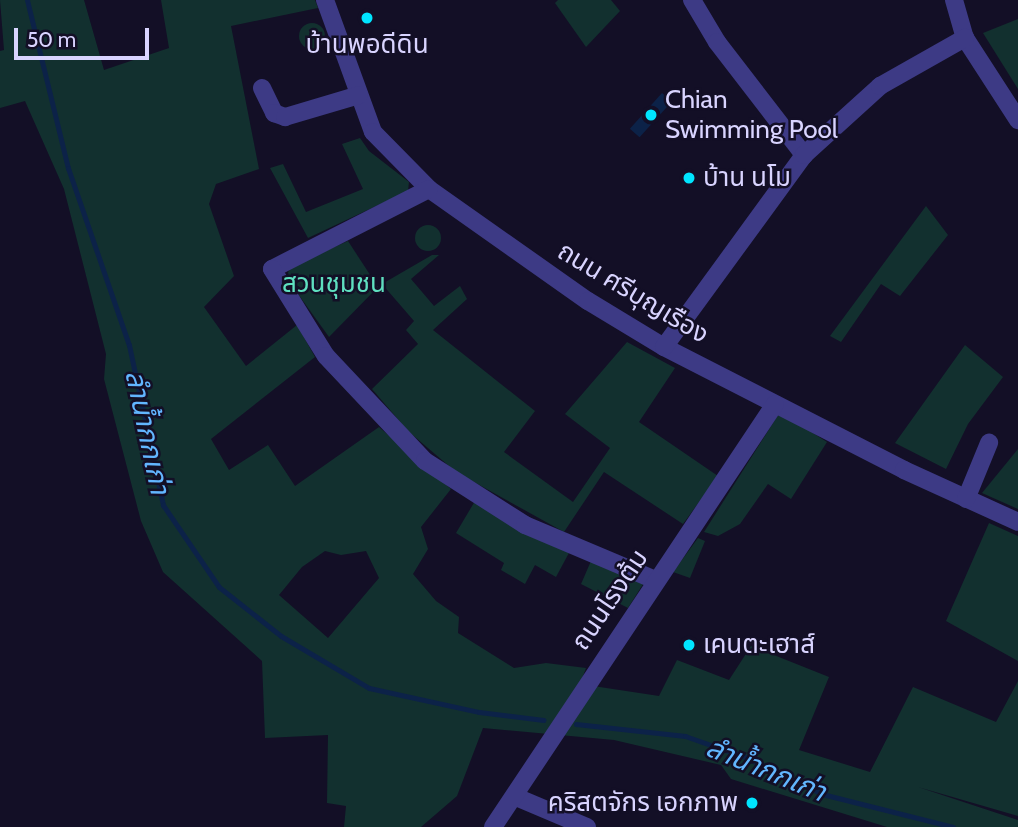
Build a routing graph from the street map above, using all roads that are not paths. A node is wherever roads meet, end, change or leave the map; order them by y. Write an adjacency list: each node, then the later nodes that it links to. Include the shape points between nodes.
1 (325, 0): 6 (street, ถนน ศรีบุญเรือง)
2 (692, 0): 8 (street, via 717,42)
3 (954, 0): 4 (street)
4 (965, 38): 7 (street); 8 (street, via 880,86)
5 (262, 88): 6 (street, via 275,113 285,117)
6 (359, 95): 9 (street, ถนน ศรีบุญเรือง, via 373,132)
7 (1018, 120)
8 (804, 155): 10 (street)
9 (429, 190): 10 (street, ถนน ศรีบุญเรือง, via 588,301); 15 (street, via 272,269 326,356 425,461 524,524)
10 (664, 347): 11 (street, ถนน ศรีบุญเรือง)
11 (775, 404): 13 (street, ถนน ศรีบุญเรือง); 15 (street, ถนนโรงต้ม)
12 (989, 443): 13 (street)
13 (966, 499): 14 (street, ถนน ศรีบุญเรือง)
14 (1018, 522)
15 (655, 580): 16 (street, ถนนโรงต้ม)
16 (516, 797): 17 (street, ถนนโรงต้ม); 18 (street)
17 (493, 827)
18 (587, 827)

